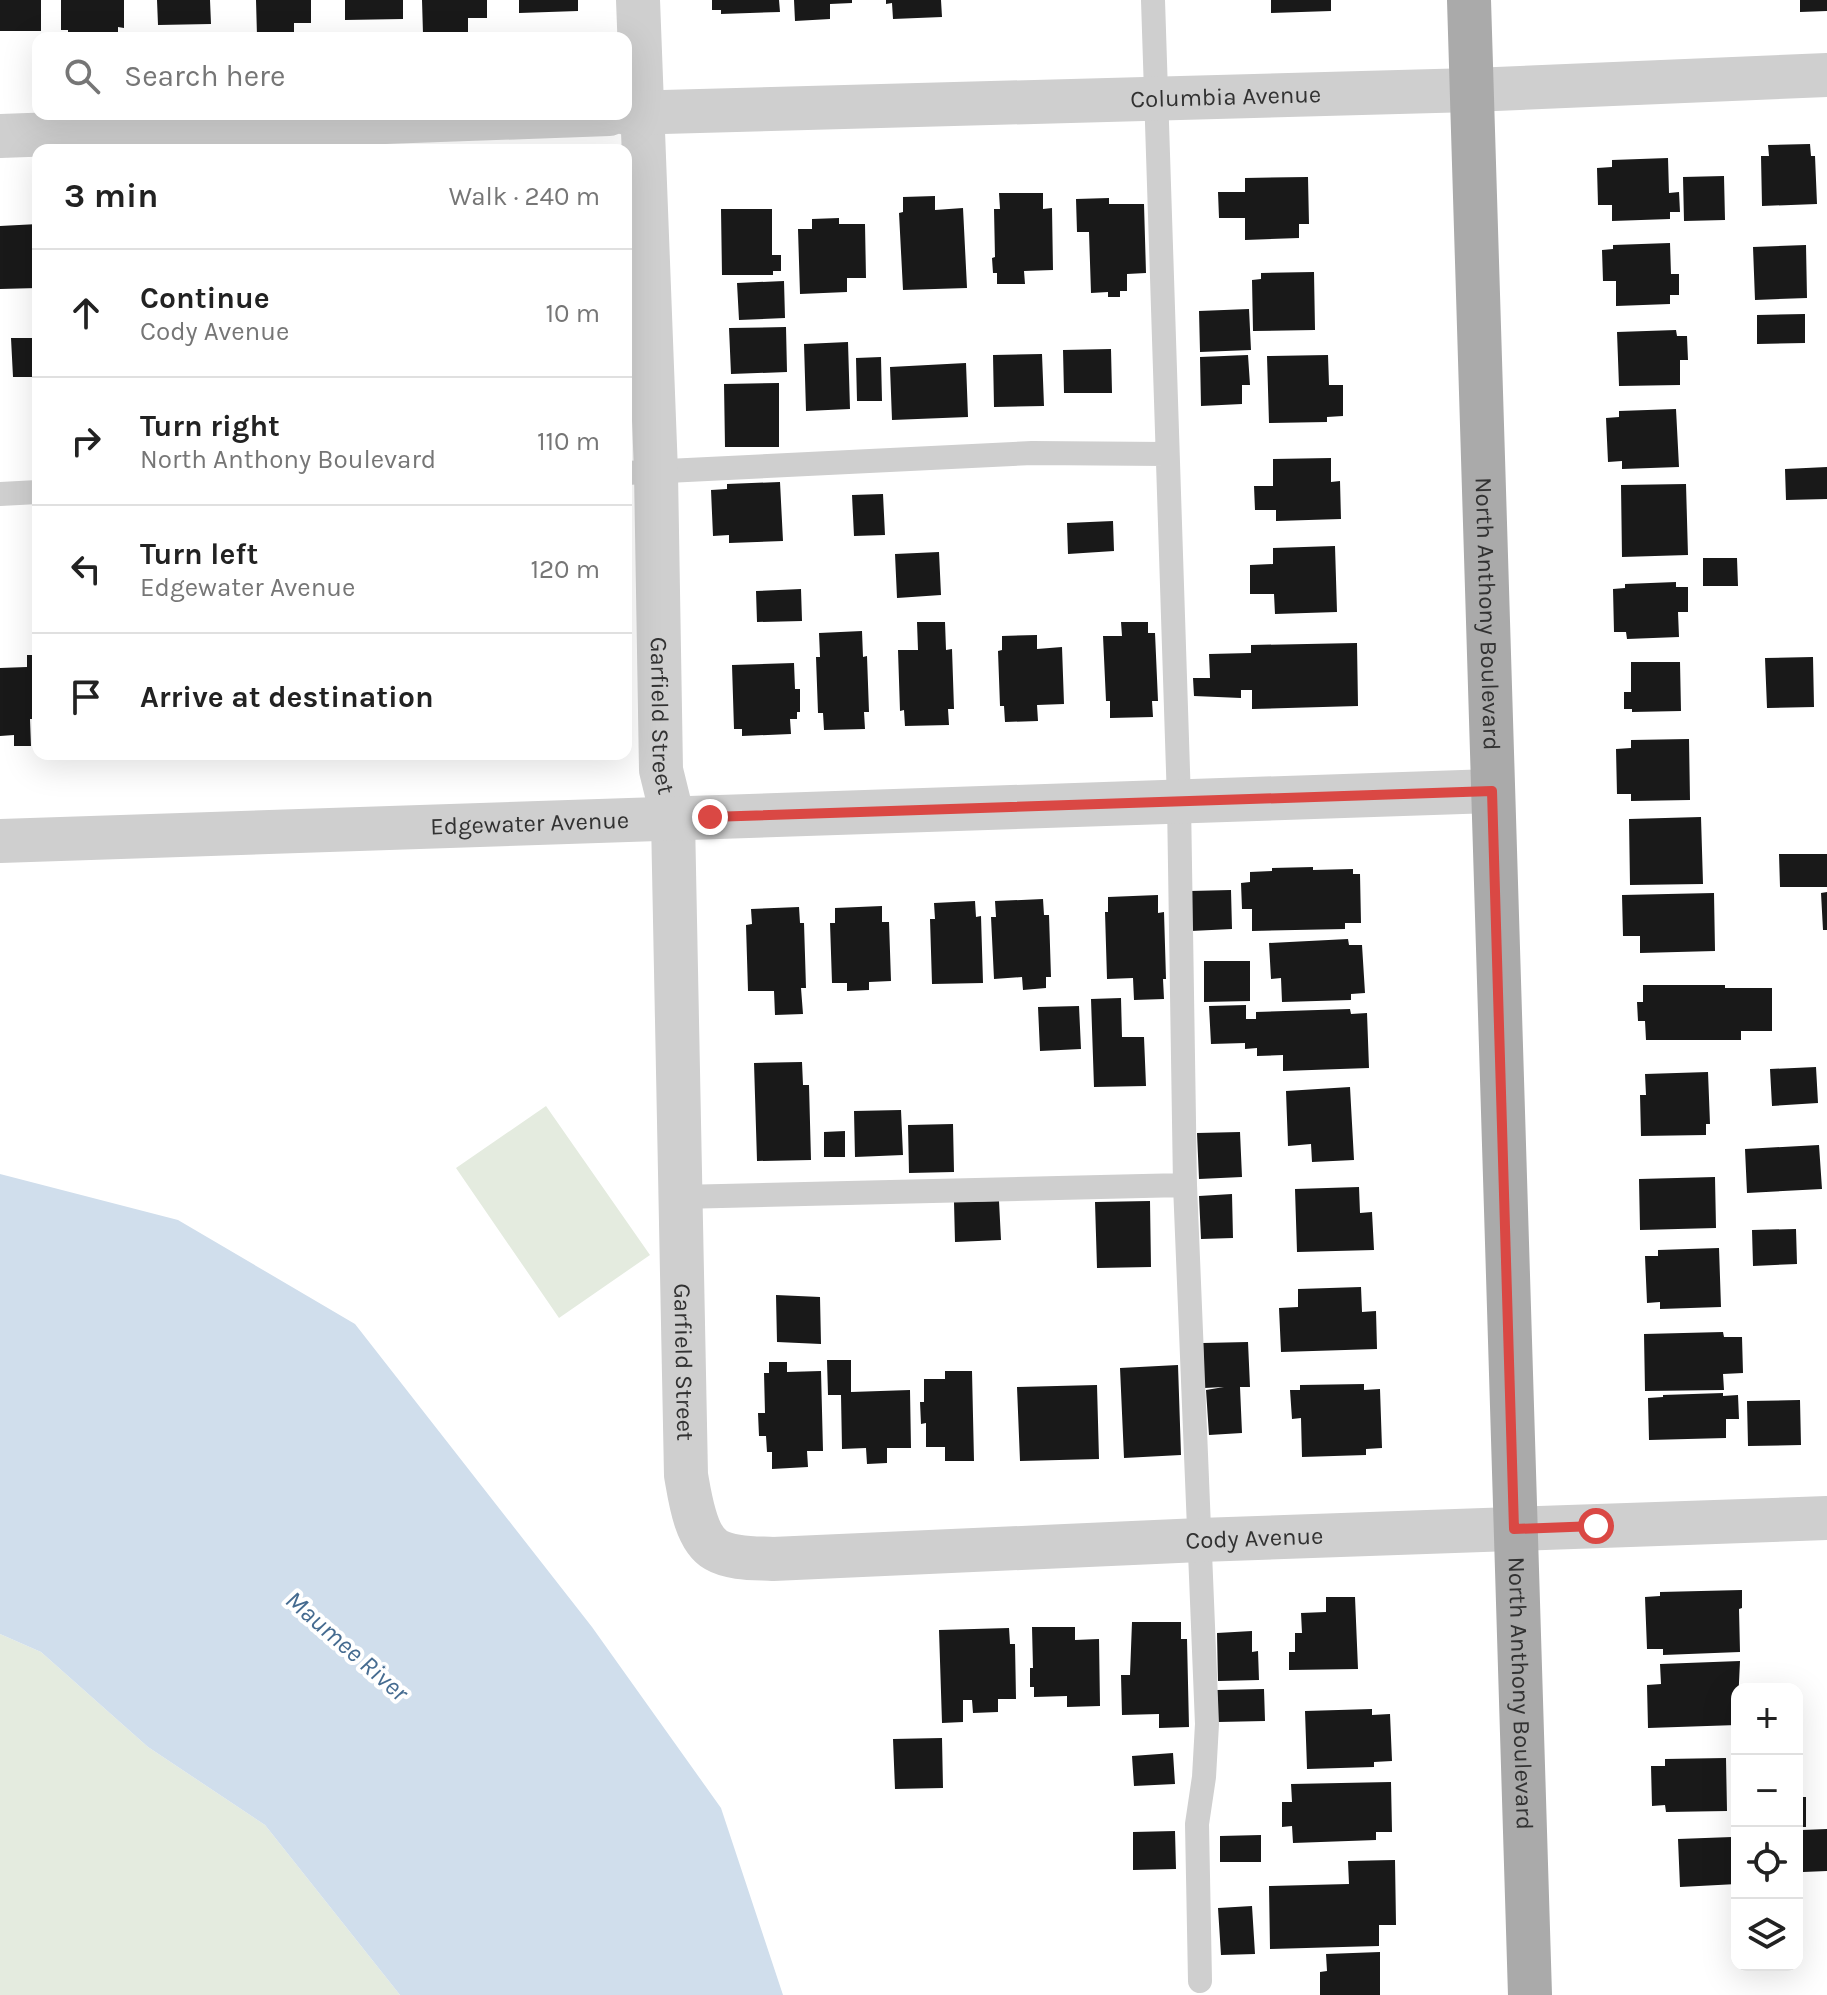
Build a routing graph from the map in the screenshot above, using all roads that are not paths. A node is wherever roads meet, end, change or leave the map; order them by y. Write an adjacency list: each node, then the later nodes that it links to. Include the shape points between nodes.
1 (638, 0): 4 (street, Garfield Street)
2 (1153, 0): 7 (lane)
3 (1469, 0): 6 (main road, North Anthony Boulevard)
4 (632, 52)
5 (1827, 75): 6 (street, Columbia Avenue)
6 (1472, 90): 7 (street, Columbia Avenue); 18 (main road, North Anthony Boulevard)
7 (1158, 98): 8 (street, Columbia Avenue); 14 (lane)
8 (632, 113)
9 (435, 120): 11 (street, Columbia Avenue)
10 (625, 120): 12 (street, Garfield Street)
11 (0, 136)
12 (626, 144)
13 (632, 270): 15 (street, Garfield Street)
14 (1166, 454): 15 (lane, via 1032,453); 19 (lane)
15 (641, 472): 20 (street, Garfield Street, via 661,770)
16 (32, 492): 17 (lane)
17 (0, 494)
18 (1492, 791): 19 (street, Edgewater Avenue); 26 (main road, North Anthony Boulevard)
19 (1179, 801): 20 (street, Edgewater Avenue); 22 (lane)
20 (673, 819): 21 (street, Edgewater Avenue); 23 (street, Garfield Street)
21 (0, 841)
22 (1185, 1185): 23 (lane); 27 (lane)
23 (679, 1197): 25 (street, Garfield Street, via 686,1475)
24 (1827, 1518): 26 (street, Cody Avenue)
25 (696, 1524): 27 (street, Cody Avenue, via 715,1550 773,1559)
26 (1514, 1529): 27 (street, Cody Avenue); 29 (main road, North Anthony Boulevard)
27 (1200, 1540): 28 (lane, via 1207,1724 1197,1824)
28 (1200, 1981)
29 (1530, 1995)

